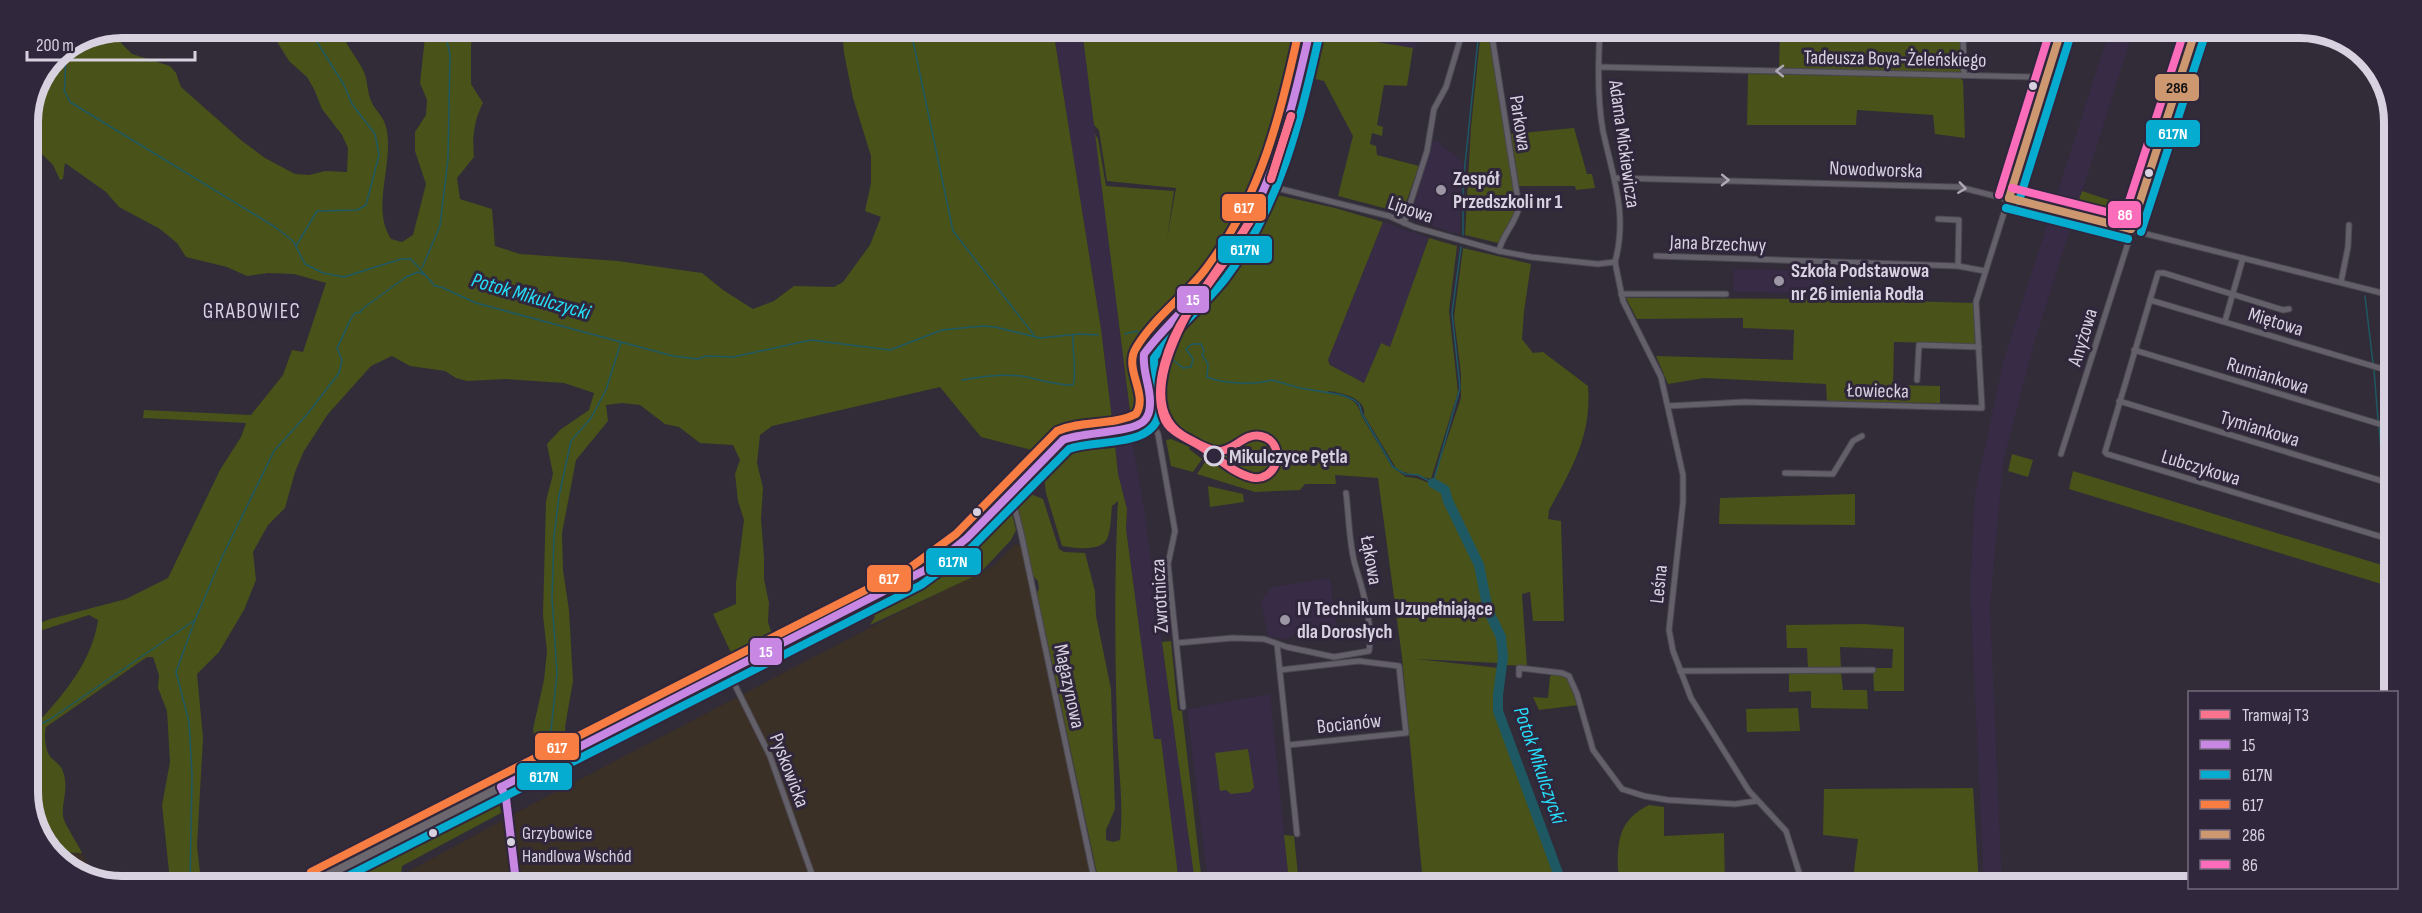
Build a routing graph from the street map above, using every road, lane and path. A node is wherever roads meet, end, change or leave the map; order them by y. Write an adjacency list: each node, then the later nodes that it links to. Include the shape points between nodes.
1 (1308, 38): 12 (main road, via 1287,135)
2 (1461, 38): 15 (street, via 1446,87 1434,109 1427,151)
3 (1492, 38): 18 (street, Parkowa, via 1519,207)
4 (1600, 38): 8 (street, Adama Mickiewicza)
5 (1964, 38): 9 (street)
6 (2059, 38): 10 (street)
7 (2193, 38): 17 (street, Anyżowa)
8 (1599, 67): 9 (street, Tadeusza Boya-Żeleńskiego, one-way to 8); 11 (street, Adama Mickiewicza, via 1604,132)
9 (1964, 75): 10 (street, Tadeusza Boya-Żeleńskiego)
10 (2046, 79): 13 (street)
11 (1616, 178): 13 (street, Nowodworska, one-way to 13, via 1948,186); 21 (street, Adama Mickiewicza, via 1620,231)
12 (1269, 184): 15 (street, Lipowa); 38 (main road, via 1221,267 1148,349 1143,361 1150,400)
13 (2009, 198): 17 (street, Nowodworska); 23 (street)
14 (1938, 219): 22 (street, via 1959,220)
15 (1404, 223): 18 (street, Lipowa)
16 (2349, 225): 24 (street)
17 (2131, 229): 20 (street, Nowodworska); 41 (street, Anyżowa)
18 (1499, 251): 21 (street, Lipowa, via 1598,264)
19 (1656, 256): 22 (street, Jana Brzechwy)
20 (2243, 258): 24 (street, Nowodworska); 28 (street)
21 (1615, 262): 26 (street, Leśna)
22 (1958, 266): 23 (street, Jana Brzechwy)
23 (1985, 271): 32 (street, Łowiecka, via 1976,302)
24 (2341, 282): 25 (street, Nowodworska)
25 (2384, 293)
26 (1621, 294): 27 (street); 37 (street, Leśna, via 1661,377)
27 (1726, 294)
28 (2233, 295): 29 (street, Lubczykowa, via 2160,272); 30 (street); 31 (street)
29 (2150, 300): 31 (street, Miętowa); 33 (street, Lubczykowa)
30 (2289, 309)
31 (2225, 321): 34 (street, Miętowa)
32 (1979, 347): 35 (street, via 1918,345); 37 (street, Łowiecka, via 1982,408 1744,402)
33 (2134, 350): 36 (street, Lubczykowa); 39 (street, Rumiankowa)
34 (2384, 369)
35 (1917, 381)
36 (2119, 401): 43 (street, Tymiankowa); 46 (street, Lubczykowa, via 2105,448 2107,454)
37 (1668, 406): 52 (street, Leśna, via 1684,488 1669,630)
38 (1146, 418): 45 (main road, via 1136,425 1064,440); 47 (street, Zwrotnicza, via 1158,434 1173,507 1175,534 1168,564)
39 (2384, 425)
40 (1862, 436): 42 (street, via 1853,441 1833,474)
41 (2061, 454)
42 (1785, 473)
43 (2384, 482)
44 (1346, 494): 48 (street, Łąkowa, via 1369,651 1334,657)
45 (1007, 497): 51 (main road, via 967,538 931,567); 62 (street, Magazynowa, via 1015,509 1021,533)
46 (2384, 538)
47 (1177, 643): 48 (street, Łąkowa, via 1232,638 1264,639); 54 (street, Zwrotnicza)
48 (1277, 644): 49 (street)
49 (1280, 670): 55 (street); 55 (street, Bocianów, via 1359,661 1399,666 1406,733)
50 (1873, 670): 52 (street)
51 (728, 671): 56 (main road); 61 (street, Pyskowicka, via 768,750)
52 (1680, 671): 57 (street, Leśna, via 1691,698)
53 (1519, 675): 57 (street, via 1519,668 1569,676 1593,750 1625,791 1662,800 1735,804)
54 (1183, 707)
55 (1288, 745): 58 (street)
56 (501, 787): 59 (main road); 60 (street, via 506,798)
57 (1757, 801): 63 (street, Leśna, via 1786,831)
58 (1297, 834)
59 (326, 876)
60 (515, 876)
61 (813, 876)
62 (1094, 876)
63 (1800, 876)

